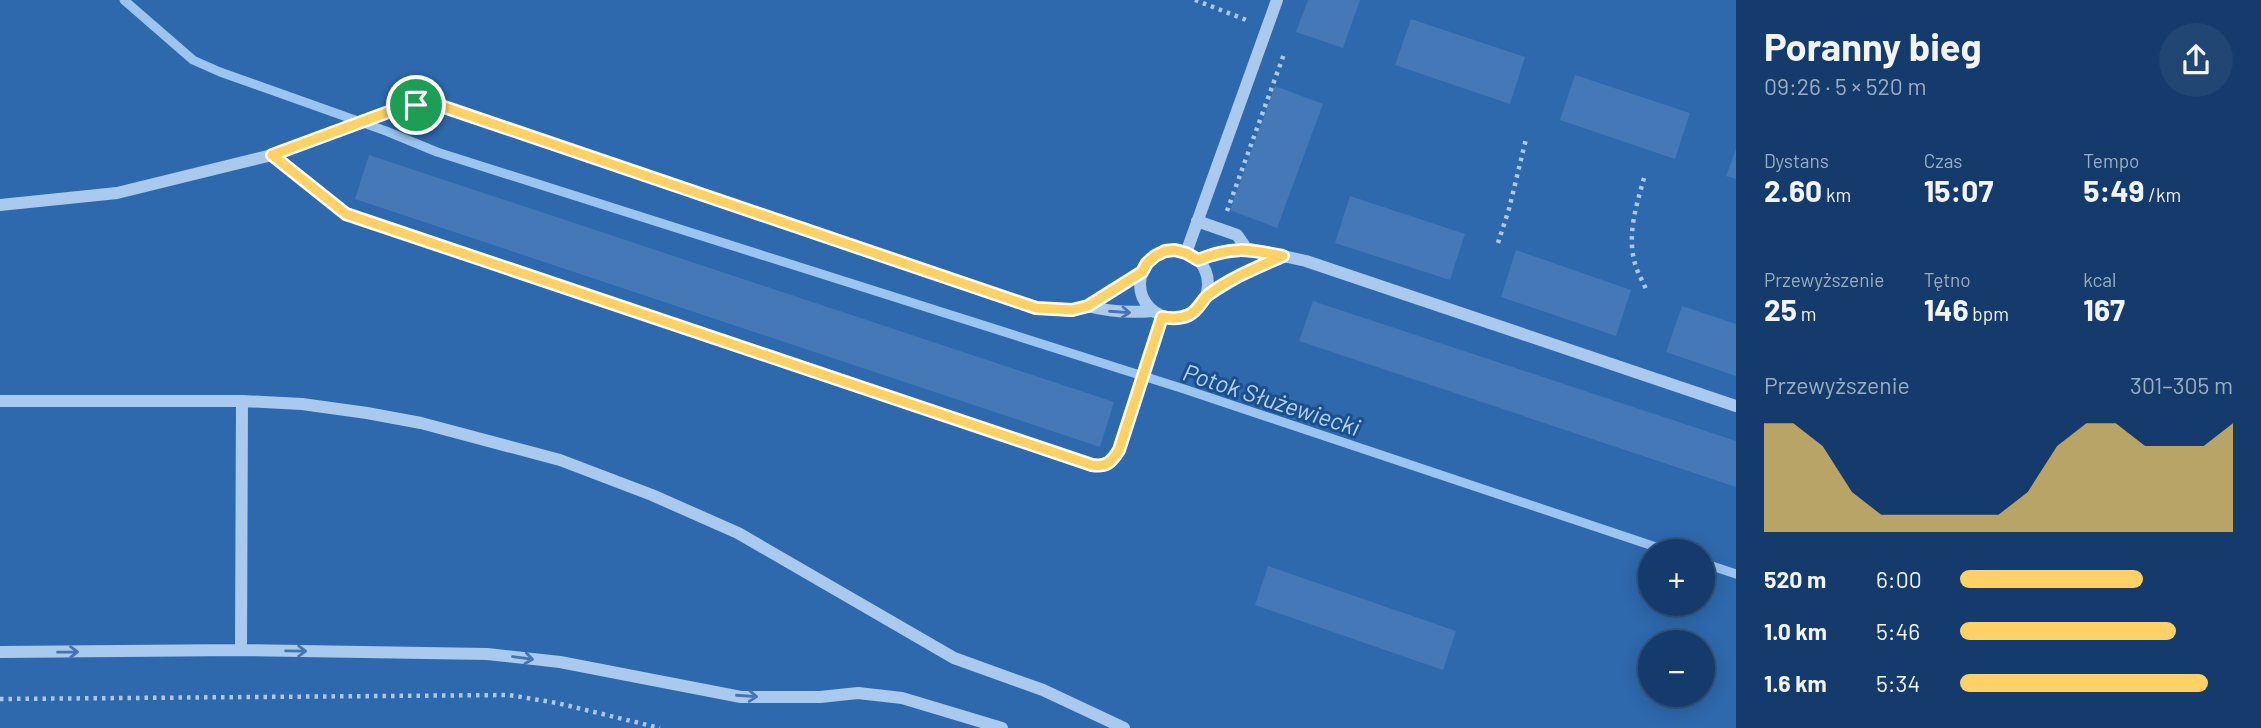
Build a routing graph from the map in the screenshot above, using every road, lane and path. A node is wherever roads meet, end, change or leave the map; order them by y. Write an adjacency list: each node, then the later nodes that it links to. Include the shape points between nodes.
1 (1195, 0): 3 (path)
2 (1277, 0): 3 (lane)
3 (1266, 28): 10 (lane)
4 (1284, 54): 9 (path, via 1227,209)
5 (1526, 139): 11 (path)
6 (272, 155): 8 (lane, via 117,193); 19 (lane, via 384,114 428,104 1036,308); 20 (lane, via 346,214 1103,467 1119,450)
7 (1644, 178): 17 (path, via 1632,242 1636,269)
8 (0, 205)
9 (1229, 217)
10 (1197, 221): 12 (lane, via 1237,235); 13 (lane)
11 (1498, 243)
12 (1246, 248): 14 (lane); 15 (lane)
13 (1186, 253): 15 (lane); 16 (lane, via 1175,250 1155,256)
14 (1283, 256): 18 (lane); 23 (lane)
15 (1198, 260): 18 (lane, via 1208,275)
16 (1142, 272): 19 (lane); 20 (lane, via 1141,293)
17 (1647, 292)
18 (1206, 297): 20 (lane, via 1183,318)
19 (1088, 306): 20 (lane, one-way to 20)
20 (1157, 314)
21 (0, 401): 22 (lane)
22 (242, 401): 24 (lane); 29 (lane, via 302,404 421,423 560,460 738,533 954,658 1043,690)
23 (1736, 405)
24 (241, 650): 25 (lane, one-way to 24); 28 (lane, one-way to 28, via 487,654 560,662 741,697 858,693 902,698)
25 (0, 652)
26 (0, 699): 27 (path, via 509,695)
27 (660, 728)
28 (1002, 728)
29 (1124, 728)

